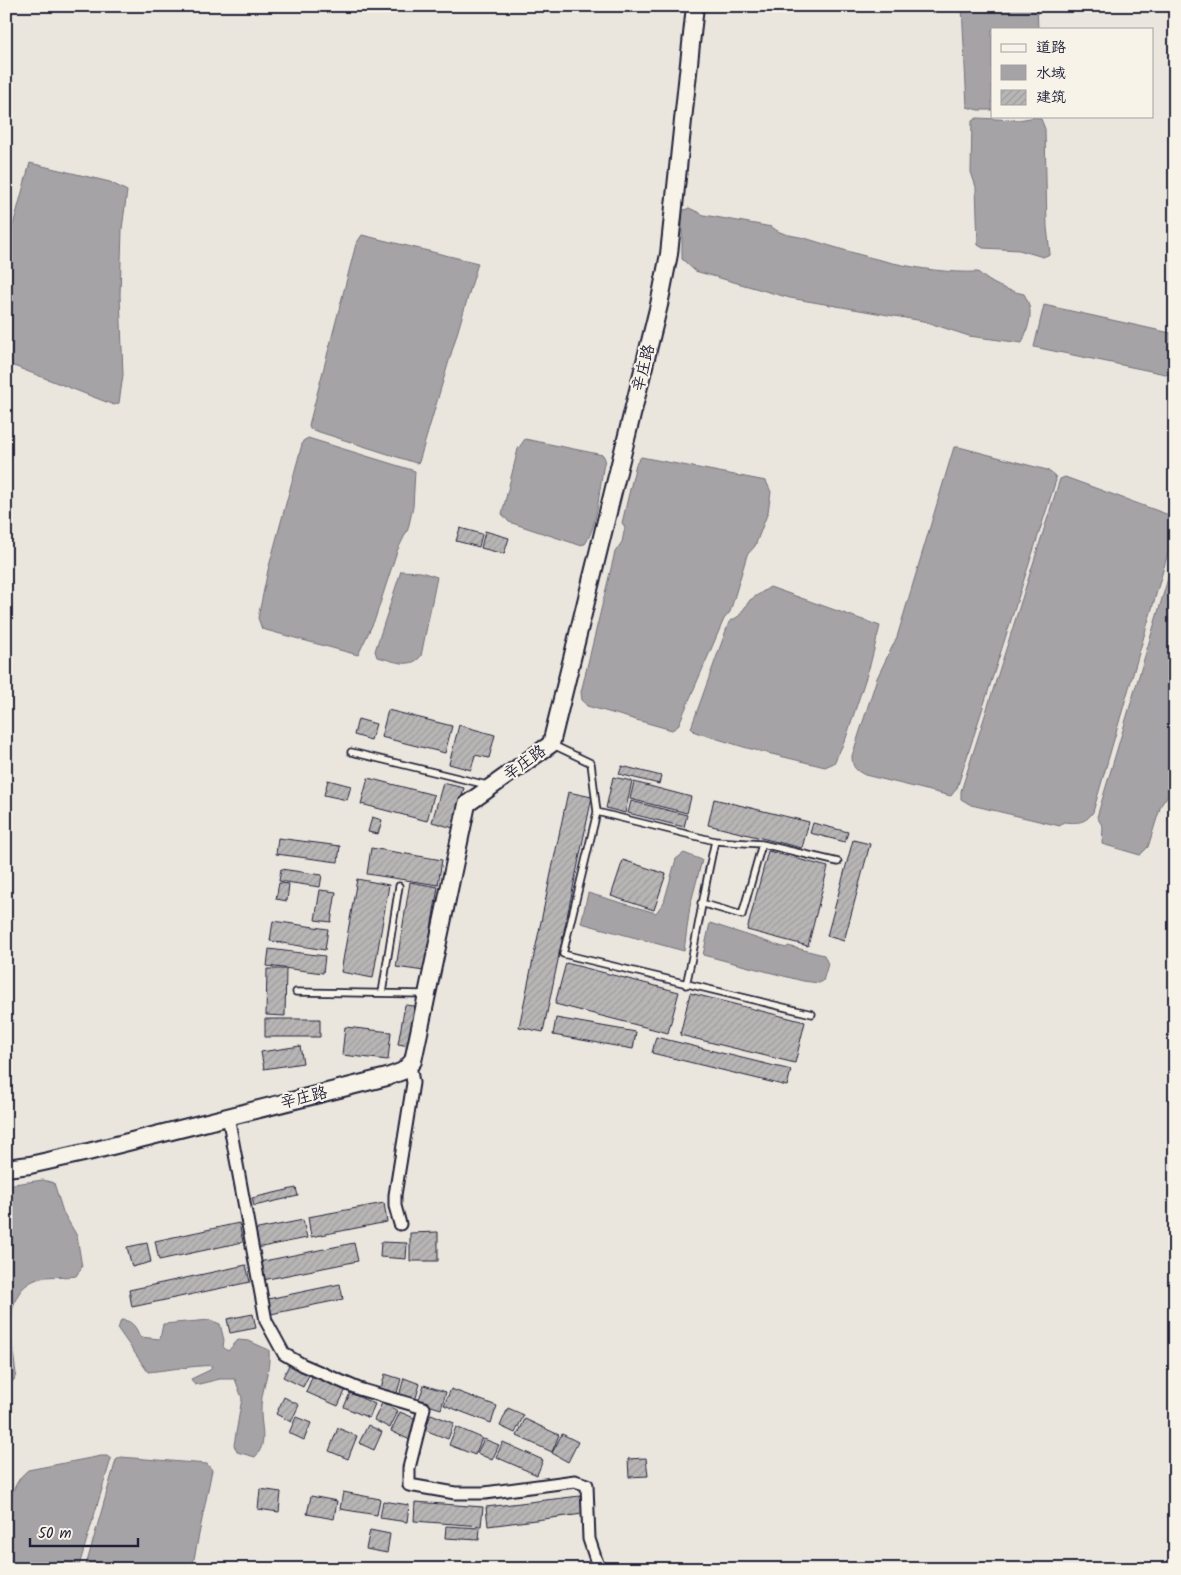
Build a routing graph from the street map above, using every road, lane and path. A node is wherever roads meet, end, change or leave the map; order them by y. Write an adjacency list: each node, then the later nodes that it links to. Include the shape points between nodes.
1 (695, 6): 2 (street, 辛庄路, via 669,254)
2 (551, 744): 4 (street, 辛庄路); 5 (lane, via 591,763)
3 (351, 752): 4 (lane)
4 (492, 787): 14 (street, 辛庄路, via 467,804)
5 (597, 812): 6 (lane); 11 (lane, via 563,954)
6 (715, 841): 7 (lane); 10 (lane)
7 (762, 844): 8 (lane); 10 (lane, via 742,915)
8 (838, 862)
9 (399, 886): 13 (lane)
10 (701, 903): 11 (lane)
11 (686, 985): 15 (lane)
12 (296, 992): 13 (lane)
13 (382, 993): 14 (lane)
14 (427, 994): 16 (street, 辛庄路)
15 (812, 1014)
16 (410, 1064): 17 (street, 辛庄路, via 403,1071 387,1077); 19 (street, via 413,1083 395,1195)
17 (228, 1116): 18 (street, 辛庄路, via 30,1165); 20 (street, via 266,1321 284,1354 359,1389 424,1408 409,1468 409,1485 455,1493 485,1493 575,1481 587,1485 589,1539)
18 (6, 1168)
19 (400, 1224)
20 (599, 1569)

